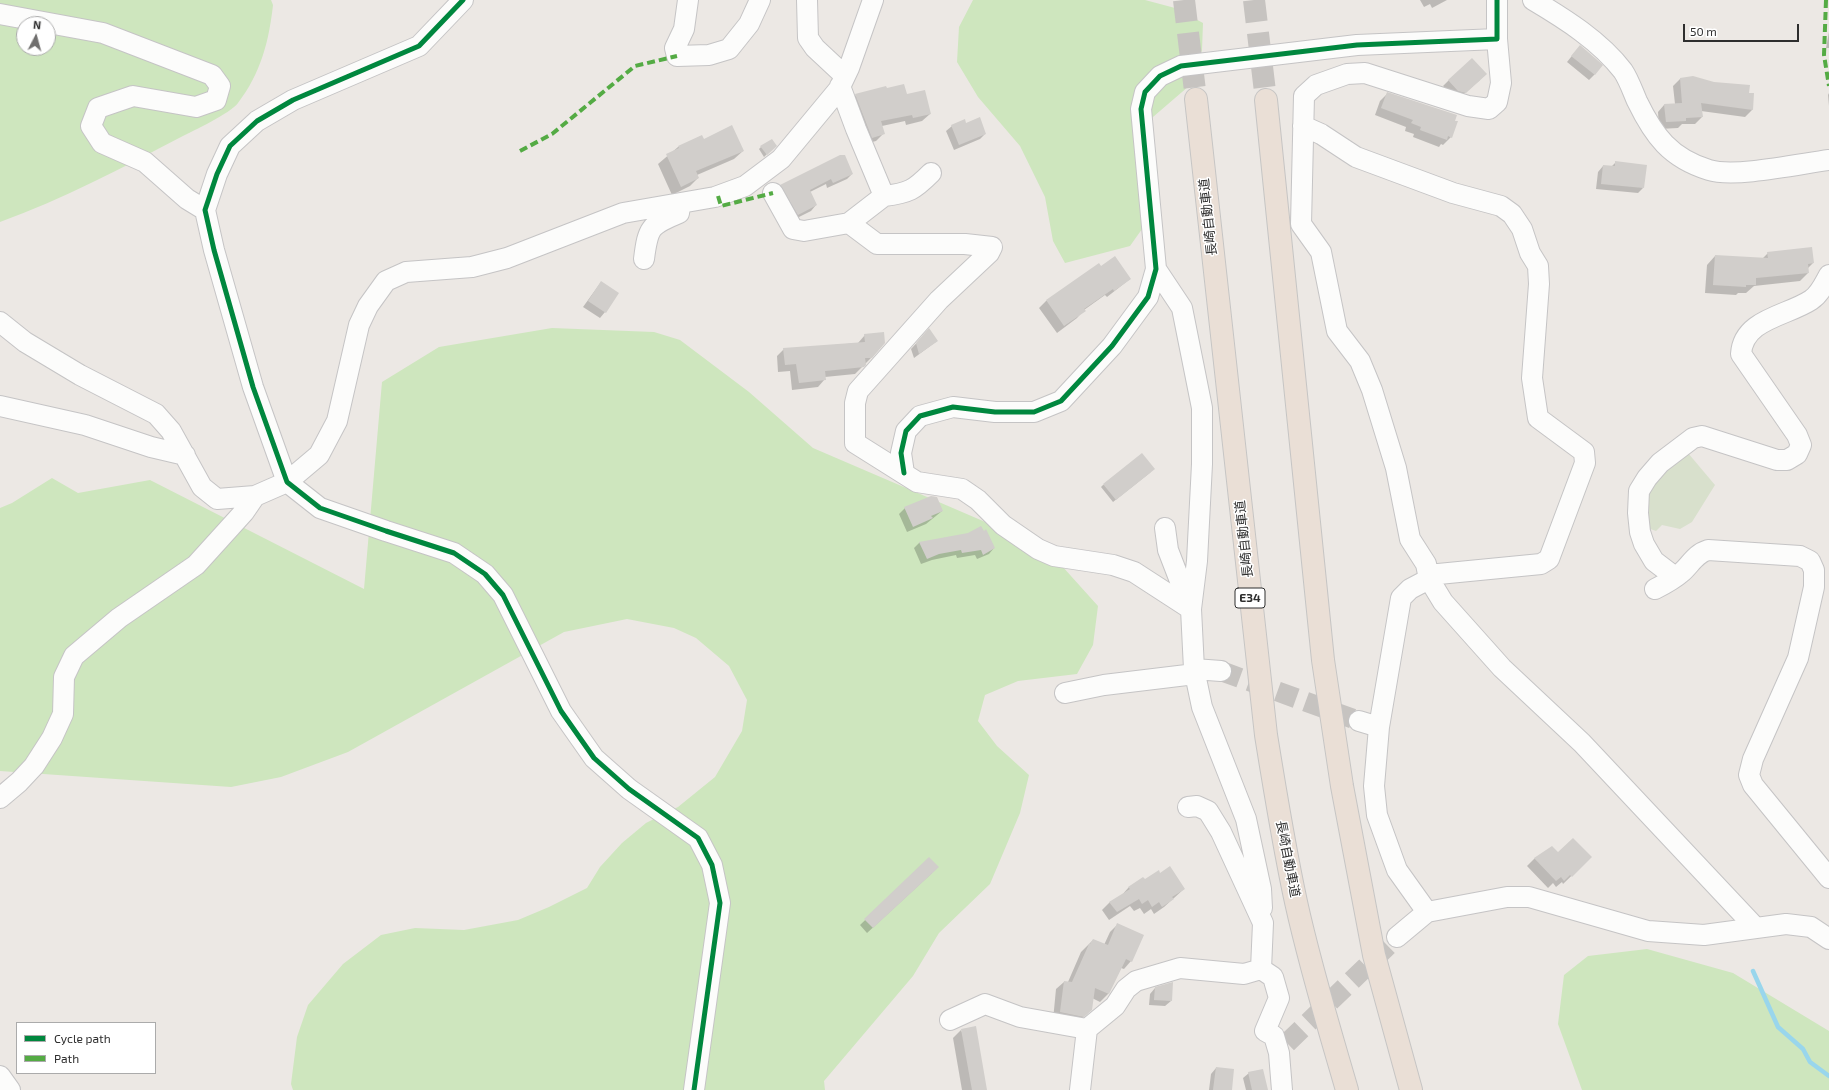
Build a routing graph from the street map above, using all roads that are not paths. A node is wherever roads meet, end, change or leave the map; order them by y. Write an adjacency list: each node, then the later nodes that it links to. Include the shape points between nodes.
1 (463, 0): 20 (street, via 419,46 293,100 257,121 230,146)
2 (688, 0): 3 (street, via 684,29 675,48 677,56 708,55 729,49 749,24)
3 (760, 0)
4 (807, 0): 11 (street, via 808,38)
5 (873, 0): 11 (street)
6 (1497, 0): 10 (street)
7 (1533, 0): 8 (street)
8 (1559, 4): 15 (street, via 1624,72 1652,130 1677,156 1709,170 1736,172)
9 (0, 14): 20 (street, via 104,32 212,75 220,86 216,100 196,107 133,96 98,108 91,126 102,143 145,162 187,199)
10 (1497, 39): 14 (street, via 1501,83 1497,102 1489,109 1468,106 1365,73 1347,74 1316,85 1304,96); 23 (street, via 1357,45 1181,66 1160,76 1145,92 1141,109)
11 (843, 81): 18 (street, via 856,129); 19 (street, via 781,159 745,186 715,197)
12 (1196, 99): 50 (highway, 長崎自動車道 / E34, via 1266,735 1296,904)
13 (1266, 100): 60 (highway, via 1323,660 1342,786 1374,955)
14 (1303, 126): 32 (street, via 1301,224 1321,252 1337,331 1360,361 1372,390 1396,468 1410,538 1426,564); 32 (street, via 1321,134 1356,157 1453,193 1501,206 1512,214 1522,229 1530,253 1538,266 1532,378 1538,418 1584,452 1585,464 1550,559 1541,564)
15 (1829, 160)
16 (931, 173): 18 (street, via 918,186 904,194)
17 (773, 193): 21 (street, via 793,229 804,231)
18 (884, 196): 21 (street)
19 (680, 203): 22 (street, via 679,213 658,222 650,229); 29 (street, via 623,214 507,258 472,267 406,272 386,281 368,306 359,325 337,421 318,456)
20 (204, 210): 29 (street, via 253,387)
21 (849, 223): 28 (street, via 877,244 965,244 992,247 989,253 939,300 858,391 855,402 855,443)
22 (644, 259)
23 (1156, 269): 28 (street, via 1148,297 1112,346 1062,401 1034,412 995,412 953,407 920,416 906,431 901,453); 35 (street, via 1182,308 1202,408 1197,561)
24 (1829, 275): 33 (street, via 1820,291 1811,300 1757,326 1746,335 1742,344 1741,354 1797,435 1800,445 1797,454 1787,460 1777,460 1714,439 1702,436 1693,438 1660,463 1639,491 1638,513 1644,544 1654,561)
25 (0, 322): 27 (street, via 25,342 80,375 156,414)
26 (0, 406): 27 (street, via 86,425 151,447)
27 (185, 455): 30 (street, via 202,487 217,499)
28 (904, 473): 35 (street, via 917,482 962,489 978,500 1003,525 1038,549 1054,556 1113,564 1134,572)
29 (287, 482): 30 (street); 55 (street, via 320,508 454,552 485,574 503,595 561,711 594,758 629,789 698,838 712,864 720,903)
30 (255, 496): 41 (street, via 244,512 196,565 119,618 74,656 64,677 63,714 52,738 34,766)
31 (1165, 528): 35 (street, via 1168,550)
32 (1429, 577): 40 (street, via 1401,598); 46 (street, via 1443,602 1502,668 1582,743)
33 (1675, 577): 34 (street, via 1667,584); 43 (street, via 1695,557 1708,550 1800,556 1810,561 1814,570 1814,587 1798,658 1753,759 1749,775 1753,785)
34 (1656, 588)
35 (1191, 609): 36 (street)
36 (1195, 671): 37 (street); 38 (street); 45 (street, via 1202,707 1246,819 1261,889)
37 (1221, 671)
38 (1065, 693)
39 (1358, 721): 40 (street)
40 (1379, 727): 44 (street, via 1374,786 1377,815 1397,870)
41 (0, 798)
42 (1188, 807): 45 (street, via 1197,806 1208,811)
43 (1829, 878)
44 (1427, 912): 46 (street, via 1507,897 1529,897 1648,931 1704,935); 47 (street)
45 (1263, 923): 49 (street)
46 (1756, 928): 48 (street, via 1786,924 1811,927)
47 (1397, 938)
48 (1828, 938)
49 (1261, 969): 52 (street, via 1244,974 1180,968 1136,981 1126,989 1115,1006); 57 (street, via 1273,977 1279,998 1265,1032 1274,1036 1283,1048)
50 (1324, 1012): 58 (highway); 59 (highway, 長崎自動車道 / E34)
51 (950, 1020): 52 (street, via 986,1004 1020,1016)
52 (1087, 1028): 56 (street)
53 (0, 1076): 54 (street)
54 (10, 1090)
55 (694, 1090)
56 (1080, 1090)
57 (1282, 1090)
58 (1338, 1090)
59 (1347, 1090)
60 (1411, 1090)

